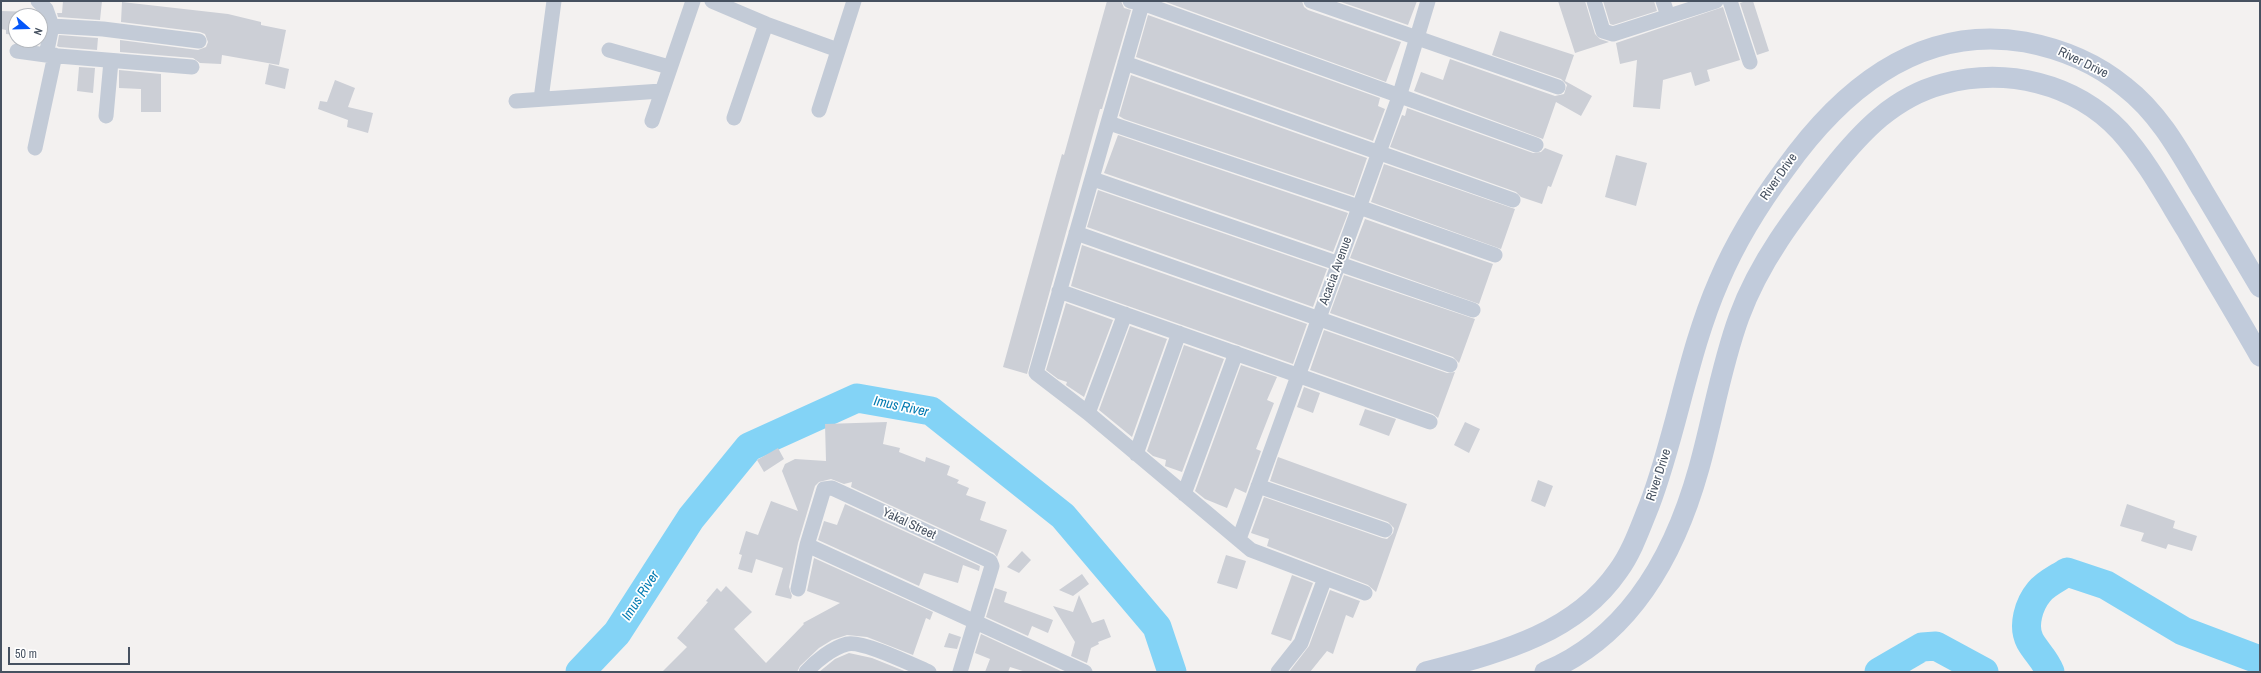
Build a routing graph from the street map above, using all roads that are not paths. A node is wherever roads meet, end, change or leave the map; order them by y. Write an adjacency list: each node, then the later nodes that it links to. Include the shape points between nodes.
1 (38, 1): 15 (street, via 46,10)
2 (554, 1): 30 (street)
3 (693, 1): 26 (street)
4 (712, 1): 14 (street)
5 (854, 1): 19 (street)
6 (1311, 1): 16 (street)
7 (1428, 1): 16 (street, Acacia Avenue)
8 (1594, 1): 13 (street, via 1603,31 1613,34)
9 (1663, 1): 13 (street)
10 (1716, 1): 13 (street)
11 (1730, 1): 23 (street)
12 (1138, 2): 24 (street); 29 (street)
13 (1668, 16)
14 (766, 24): 19 (street); 34 (street)
15 (52, 26): 17 (street, via 103,29); 21 (street)
16 (1418, 37): 27 (street); 29 (street, Acacia Avenue)
17 (199, 41)
18 (609, 50): 26 (street)
19 (838, 50): 32 (street)
20 (18, 51): 21 (street)
21 (51, 55): 22 (street); 38 (street)
22 (111, 61): 25 (street); 33 (street)
23 (1750, 62)
24 (1125, 63): 36 (street); 39 (street)
25 (192, 67)
26 (669, 67): 28 (street)
27 (1558, 86)
28 (661, 91): 30 (street); 35 (street)
29 (1399, 97): 37 (street); 39 (street, Acacia Avenue)
30 (541, 99): 31 (street)
31 (516, 101)
32 (819, 110)
33 (106, 116)
34 (734, 118)
35 (652, 121)
36 (1109, 123): 40 (street); 42 (street)
37 (1536, 145)
38 (35, 148)
39 (1379, 152): 41 (street); 42 (street, Acacia Avenue)
40 (1093, 179): 43 (street); 45 (street)
41 (1513, 200)
42 (1359, 207): 44 (street); 45 (street, Acacia Avenue)
43 (1076, 233): 47 (street); 50 (street)
44 (1495, 255)
45 (1339, 263): 48 (street); 50 (street, Acacia Avenue)
46 (2260, 286): 73 (street, River Drive, via 2160,122 2138,98 2103,71 2060,50 1999,39 1949,44 1894,63 1858,88 1820,124 1773,185 1736,245 1705,315 1654,492 1633,546 1619,570 1602,591 1548,632 1499,652)
47 (1059, 291): 49 (street); 56 (street, via 1036,373)
48 (1473, 310)
49 (1125, 314): 51 (street); 56 (street)
50 (1319, 318): 54 (street); 55 (street, Acacia Avenue)
51 (1179, 333): 52 (street); 58 (street)
52 (1236, 353): 55 (street); 60 (street)
53 (2260, 356): 74 (street, via 2148,167 2120,131 2095,110 2064,92 2045,85 2005,77 1959,80 1910,96 1871,124 1846,150 1785,230 1762,267 1740,315 1722,369 1699,468 1689,498 1663,561 1647,589 1626,614 1602,636 1581,653)
54 (1450, 365)
55 (1298, 375): 57 (street); 59 (street, Acacia Avenue)
56 (1088, 413): 58 (street)
57 (1430, 422)
58 (1136, 454): 60 (street)
59 (1258, 486): 61 (street); 62 (street, Acacia Avenue)
60 (1184, 494): 62 (street)
61 (1385, 530)
62 (1239, 539): 64 (street, via 1251,550)
63 (807, 544): 65 (street); 67 (street); 67 (street, Yakal Street, via 824,489 832,488 990,561 992,566)
64 (1326, 578): 66 (street); 72 (street, via 1301,643)
65 (798, 589)
66 (1365, 593)
67 (975, 621): 70 (street); 71 (street)
68 (806, 672): 69 (street, via 833,650 849,644 868,647)
69 (929, 672)
70 (960, 672)
71 (1085, 672)
72 (1278, 672)
73 (1426, 672)
74 (1545, 672)

